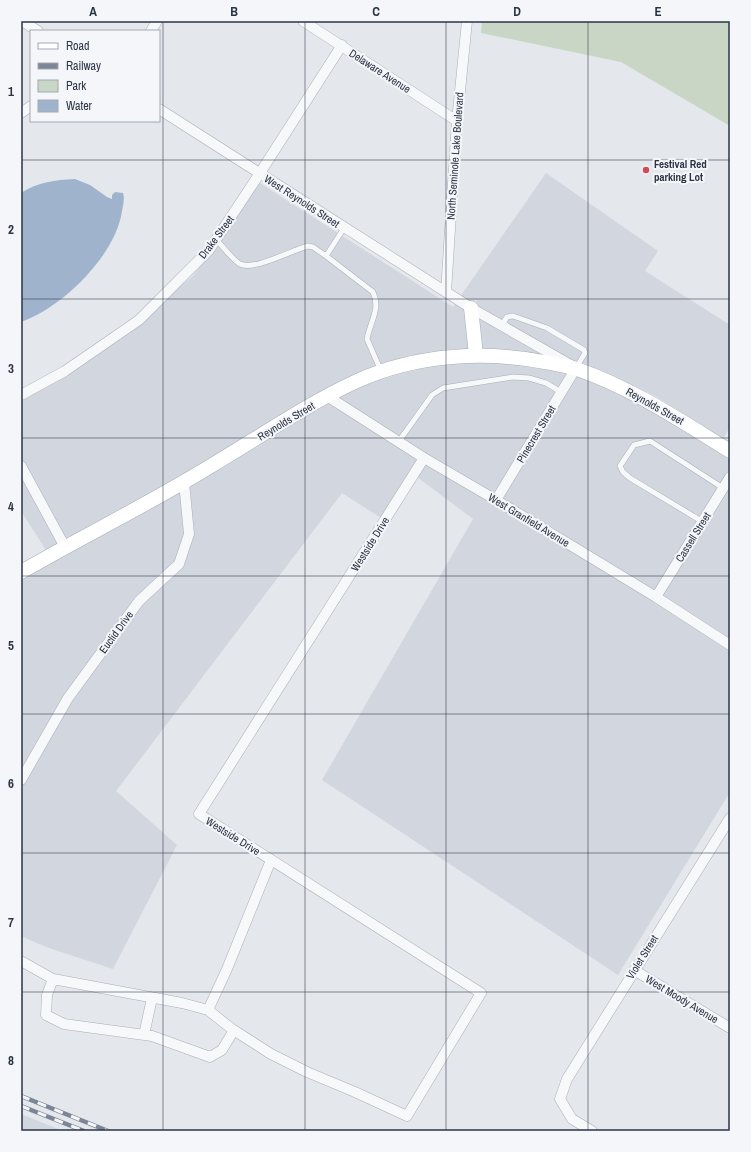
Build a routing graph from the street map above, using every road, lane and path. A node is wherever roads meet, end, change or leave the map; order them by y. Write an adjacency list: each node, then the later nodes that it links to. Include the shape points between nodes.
1 (22, 21): 5 (street)
2 (157, 21): 6 (street)
3 (303, 21): 7 (street, Delaware Avenue)
4 (467, 21): 11 (street, North Seminole Lake Boulevard)
5 (36, 30)
6 (152, 30)
7 (342, 45): 11 (street, Delaware Avenue); 12 (street, Drake Street)
8 (30, 107): 10 (street)
9 (160, 110): 12 (street, West Reynolds Street)
10 (21, 113)
11 (457, 121): 16 (street, North Seminole Lake Boulevard)
12 (260, 174): 13 (street, West Reynolds Street); 14 (street, Drake Street)
13 (344, 228): 15 (lane); 16 (street, West Reynolds Street)
14 (216, 239): 15 (lane, via 239,263 248,266 308,246); 23 (street, Drake Street, via 209,250 139,320 65,371)
15 (326, 256): 21 (lane, via 373,292 376,299 375,313 367,338)
16 (446, 292): 17 (street, Reynolds Street)
17 (471, 308): 18 (street, Reynolds Street); 19 (main road)
18 (501, 326): 20 (street, Reynolds Street); 20 (lane, via 507,317 513,316 547,328 584,350)
19 (476, 355): 20 (main road, Reynolds Street, via 535,360); 21 (main road, Reynolds Street, via 419,362)
20 (576, 368): 22 (street, Pinecrest Street); 26 (main road, Reynolds Street, via 651,402)
21 (382, 372): 24 (main road, Reynolds Street, via 358,380)
22 (561, 392): 25 (lane, via 546,383 513,377 443,388 432,395); 32 (street, Pinecrest Street)
23 (21, 395)
24 (327, 396): 25 (street, West Granfield Avenue); 30 (main road, Reynolds Street)
25 (399, 441): 27 (street, West Granfield Avenue)
26 (730, 451)
27 (424, 458): 32 (street, West Granfield Avenue); 41 (street, Westside Drive, via 199,814)
28 (21, 466): 34 (street)
29 (730, 477): 31 (street, Cassell Street)
30 (184, 482): 34 (main road, Reynolds Street); 38 (street, Euclid Drive, via 189,534 179,564 139,601 68,698)
31 (723, 488): 33 (street, Cassell Street); 33 (lane, via 650,441 634,445 620,466 630,478)
32 (496, 500): 36 (street, West Granfield Avenue)
33 (703, 522): 36 (street, Cassell Street)
34 (65, 547): 35 (main road, Reynolds Street)
35 (21, 572)
36 (656, 597): 37 (street, West Granfield Avenue)
37 (730, 645)
38 (21, 780)
39 (730, 818): 40 (street, Violet Street)
40 (726, 832): 43 (street, Violet Street)
41 (271, 860): 46 (street); 48 (street, Westside Drive, via 481,993 407,1116 307,1072 271,1054)
42 (21, 961): 44 (street)
43 (634, 970): 47 (street, West Moody Avenue); 50 (street, Violet Street, via 567,1079 560,1099 572,1119)
44 (53, 979): 45 (street); 49 (street, via 47,995 46,1015 64,1024)
45 (152, 998): 46 (street); 49 (street)
46 (208, 1010): 48 (street)
47 (730, 1028)
48 (234, 1030): 49 (street, via 222,1050 210,1057)
49 (144, 1035)
50 (592, 1131)

